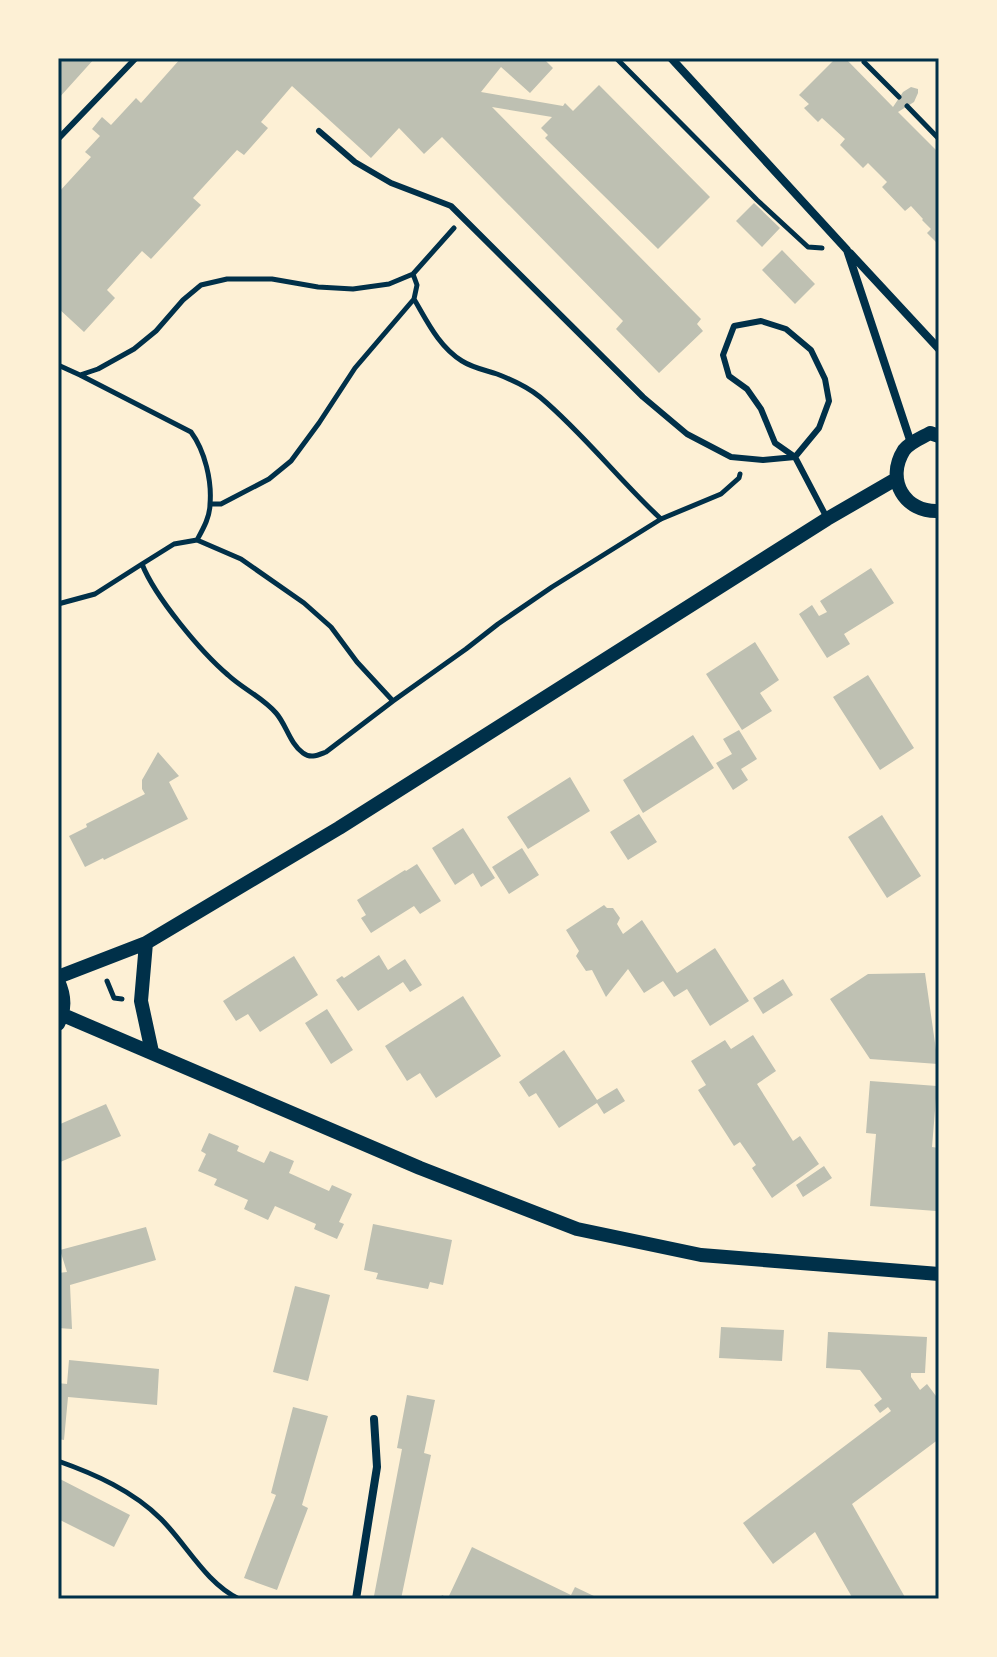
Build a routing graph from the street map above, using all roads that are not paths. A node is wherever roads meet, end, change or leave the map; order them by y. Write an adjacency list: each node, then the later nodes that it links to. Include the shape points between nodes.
1 (136, 58): 4 (lane)
2 (671, 58): 5 (street)
3 (319, 131): 9 (lane, via 355,162 391,183 451,206 687,434 731,457)
4 (58, 139)
5 (847, 250): 6 (street); 8 (street)
6 (939, 349)
7 (939, 436): 8 (street, via 930,433)
8 (911, 443): 10 (street, via 897,466)
9 (795, 457): 9 (lane, via 819,428 829,401 825,379 811,350 786,329 761,321 734,326 723,355 729,376 761,409 775,443); 12 (lane)
10 (896, 479): 11 (street, via 909,502); 12 (street)
11 (939, 511)
12 (827, 519): 13 (street, via 339,828)
13 (146, 943): 14 (street); 16 (street, via 141,1001)
14 (58, 979): 15 (street, via 64,996)
15 (60, 1020): 16 (street)
16 (152, 1052): 17 (street, via 420,1168 577,1229 701,1255)
17 (939, 1274)
18 (374, 1419): 19 (street, via 377,1467)
19 (356, 1599)

